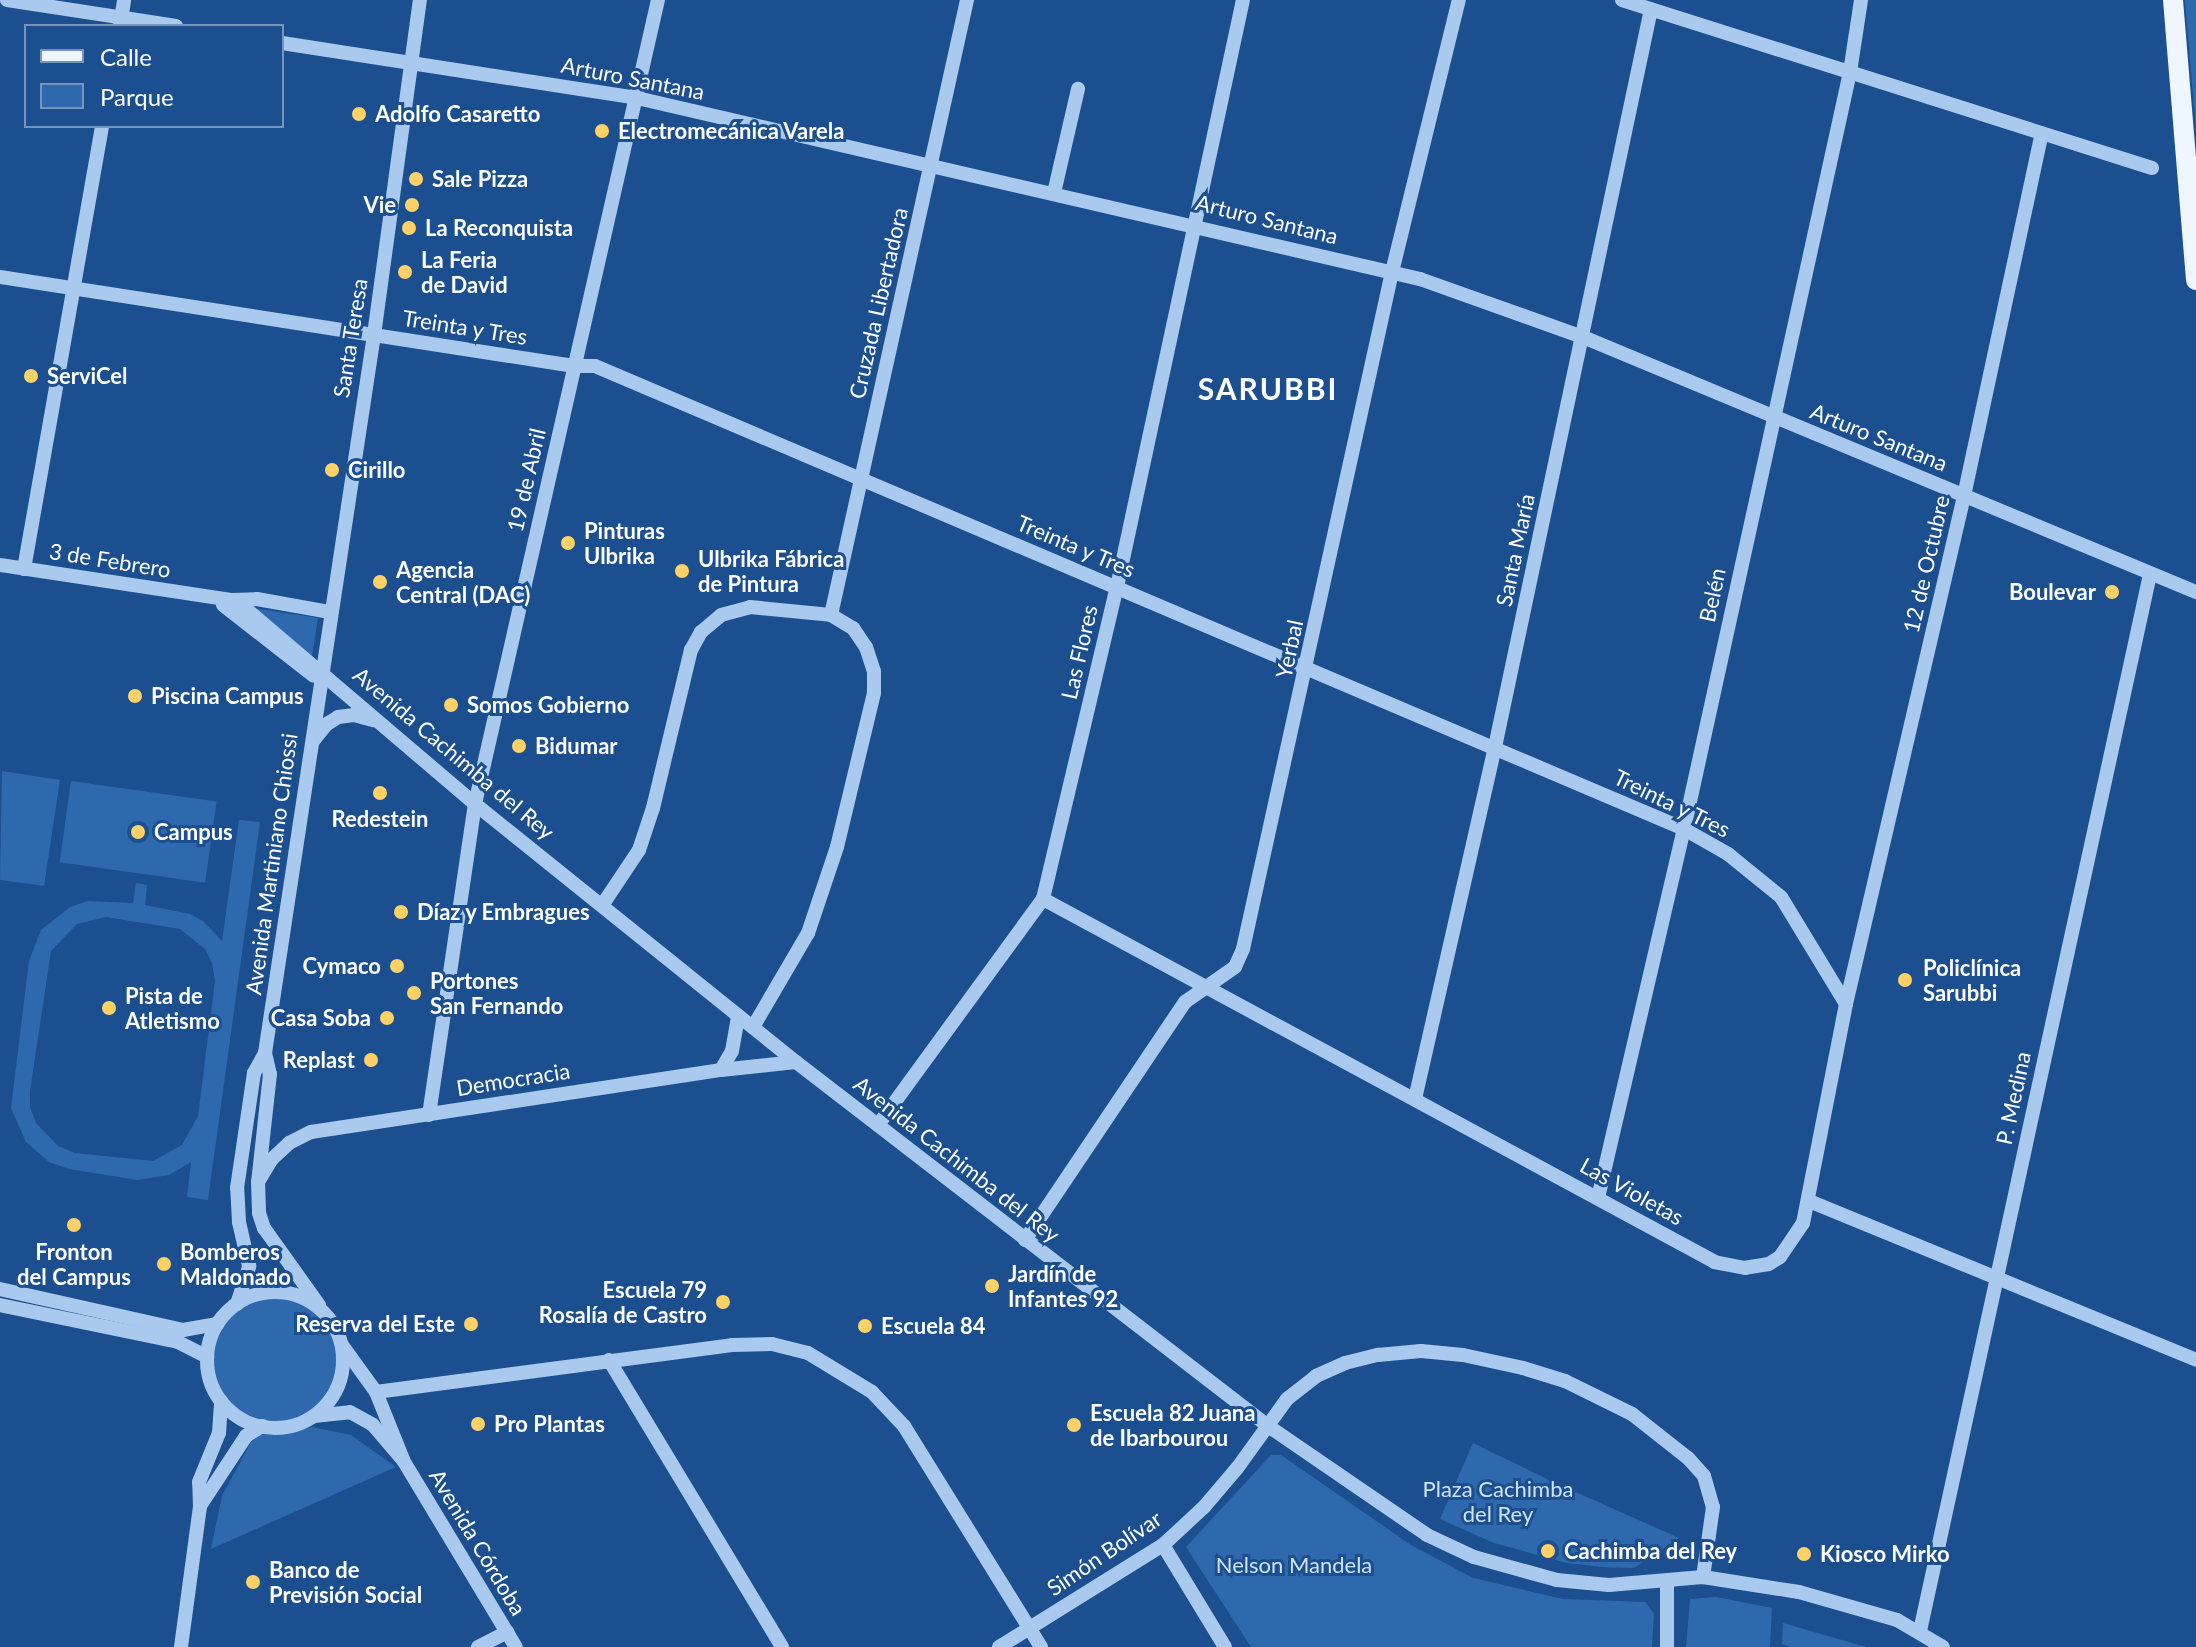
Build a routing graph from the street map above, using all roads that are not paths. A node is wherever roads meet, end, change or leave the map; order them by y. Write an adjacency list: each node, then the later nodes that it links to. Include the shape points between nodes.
1 (7, 0): 12 (street)
2 (124, 0): 12 (street)
3 (420, 0): 15 (street, Santa Teresa)
4 (658, 0): 18 (street, 19 de Abril)
5 (967, 0): 21 (street, Cruzada Libertadora)
6 (1243, 0): 24 (street, Las Flores)
7 (1459, 0): 25 (street, Yerbal)
8 (1622, 0): 11 (street)
9 (1861, 0): 16 (street, Belén)
10 (2173, 0): 27 (main road)
11 (1651, 9): 16 (street); 30 (street, Santa María)
12 (120, 22): 13 (street)
13 (148, 24)
14 (284, 43): 15 (street, Arturo Santana)
15 (411, 64): 18 (street, Arturo Santana); 29 (street, Santa Teresa)
16 (1850, 72): 20 (street); 32 (street, Belén)
17 (1078, 89): 23 (street)
18 (637, 98): 21 (street, Arturo Santana); 31 (street, 19 de Abril)
19 (102, 128): 28 (street)
20 (2042, 133): 22 (street); 34 (street, 12 de Octubre)
21 (932, 166): 23 (street, Arturo Santana); 33 (street, Cruzada Libertadora)
22 (2152, 168)
23 (1054, 193): 24 (street, Arturo Santana)
24 (1194, 224): 25 (street, Arturo Santana); 38 (street, Las Flores)
25 (1392, 272): 30 (street, Arturo Santana); 44 (street, Yerbal)
26 (0, 277): 28 (street, Treinta y Tres)
27 (2196, 280)
28 (73, 288): 29 (street, Treinta y Tres); 36 (street)
29 (374, 335): 31 (street, Treinta y Tres); 42 (street, Santa Teresa)
30 (1583, 337): 32 (street, Arturo Santana); 48 (street, Santa María)
31 (574, 366): 33 (street, Treinta y Tres, via 595,366); 49 (street, 19 de Abril)
32 (1774, 418): 34 (street, Arturo Santana); 50 (street, Belén)
33 (861, 479): 38 (street, Treinta y Tres); 43 (street, Cruzada Libertadora)
34 (1964, 496): 37 (street, Arturo Santana); 54 (street, 12 de Octubre)
35 (0, 565): 36 (street, 3 de Febrero)
36 (24, 569): 40 (street, 3 de Febrero)
37 (2150, 574): 39 (street, Arturo Santana); 67 (street, P. Medina)
38 (1117, 587): 44 (street, Treinta y Tres); 51 (street, Las Flores)
39 (2196, 592)
40 (214, 599): 41 (street, 3 de Febrero); 45 (street, 3 de Febrero)
41 (232, 600): 42 (street, 3 de Febrero, via 257,599); 45 (street)
42 (329, 612): 45 (street, Santa Teresa)
43 (831, 615): 52 (street, via 750,607 721,615 701,632 691,650 639,850); 56 (street, via 853,628 866,647 874,693 826,887 808,933)
44 (1308, 667): 48 (street, Treinta y Tres); 53 (street, Yerbal, via 1243,949 1235,967)
45 (321, 676): 46 (street, Avenida Cachimba del Rey); 47 (street, Avenida Martiniano Chiossi)
46 (374, 720): 47 (street, via 338,717); 49 (street, Avenida Cachimba del Rey)
47 (311, 745): 57 (street, Avenida Martiniano Chiossi)
48 (1495, 747): 50 (street, Treinta y Tres); 60 (street, Santa María)
49 (475, 804): 52 (street, Avenida Cachimba del Rey); 61 (street, 19 de Abril)
50 (1684, 829): 54 (street, Treinta y Tres, via 1728,854 1781,897); 64 (street, Belén)
51 (1043, 899): 53 (street, Las Violetas); 62 (street, Las Flores)
52 (603, 904): 55 (street, Avenida Cachimba del Rey)
53 (1206, 986): 60 (street, Las Violetas); 66 (street, Yerbal, via 1185,1002)
54 (1846, 1004): 65 (street)
55 (738, 1016): 56 (street, Avenida Cachimba del Rey); 59 (street, via 732,1051)
56 (753, 1027): 58 (street, Avenida Cachimba del Rey)
57 (265, 1053): 63 (street, Avenida Martiniano Chiossi, via 270,1074); 69 (street, Avenida Martiniano Chiossi, via 254,1073 237,1188 249,1266)
58 (796, 1062): 59 (street, Democracia); 62 (street, Avenida Cachimba del Rey)
59 (721, 1070): 61 (street, Democracia)
60 (1415, 1099): 64 (street, Las Violetas)
61 (429, 1115): 63 (street, Democracia, via 311,1132 272,1159)
62 (878, 1125): 66 (street, Avenida Cachimba del Rey)
63 (258, 1182): 71 (street, Avenida Martiniano Chiossi, via 264,1228)
64 (1598, 1198): 65 (street, Las Violetas, via 1715,1262 1745,1268 1780,1257 1803,1223)
65 (1809, 1201): 67 (street)
66 (1025, 1240): 81 (street, Avenida Cachimba del Rey)
67 (1996, 1280): 76 (street); 88 (street, P. Medina)
68 (0, 1289): 72 (street, via 183,1330)
69 (237, 1304): 71 (street, via 262,1293 287,1293 312,1303); 72 (street)
70 (0, 1305): 74 (street, via 178,1342)
71 (330, 1320): 73 (street)
72 (217, 1324): 74 (street)
73 (342, 1345): 77 (street, Avenida Córdoba); 79 (street, via 339,1385)
74 (207, 1357): 78 (street)
75 (609, 1360): 77 (street); 87 (street, via 772,1344 808,1353 842,1371 872,1392 904,1426); 93 (street)
76 (2196, 1360)
77 (376, 1392): 82 (street, Avenida Córdoba)
78 (221, 1401): 80 (street, via 235,1415); 83 (street, via 219,1433 199,1482)
79 (314, 1416): 80 (street, via 289,1426); 82 (street, Avenida Córdoba, via 359,1415)
80 (262, 1426): 83 (street, via 246,1436)
81 (1268, 1426): 84 (street, Simón Bolívar, via 1204,1507); 85 (street, Simón Bolívar, via 1287,1399 1316,1376 1378,1355 1463,1355 1565,1381 1632,1414 1704,1476 1713,1507); 86 (street, Avenida Cachimba del Rey, via 1407,1523 1474,1557 1557,1580 1609,1585)
82 (403, 1460): 89 (street, Avenida Córdoba)
83 (200, 1506): 90 (street)
84 (1163, 1545): 87 (street, Simón Bolívar); 96 (street)
85 (1703, 1577): 86 (street, Avenida Cachimba del Rey); 88 (street, Avenida Cachimba del Rey, via 1864,1608)
86 (1667, 1582): 97 (street)
87 (1029, 1628): 94 (street, Simón Bolívar); 95 (street)
88 (1920, 1631): 98 (street, Avenida Cachimba del Rey)
89 (507, 1632): 91 (street); 92 (street, Avenida Córdoba)
90 (181, 1647)
91 (478, 1647)
92 (516, 1647)
93 (782, 1647)
94 (999, 1647)
95 (1041, 1647)
96 (1225, 1647)
97 (1667, 1647)
98 (1943, 1647)

